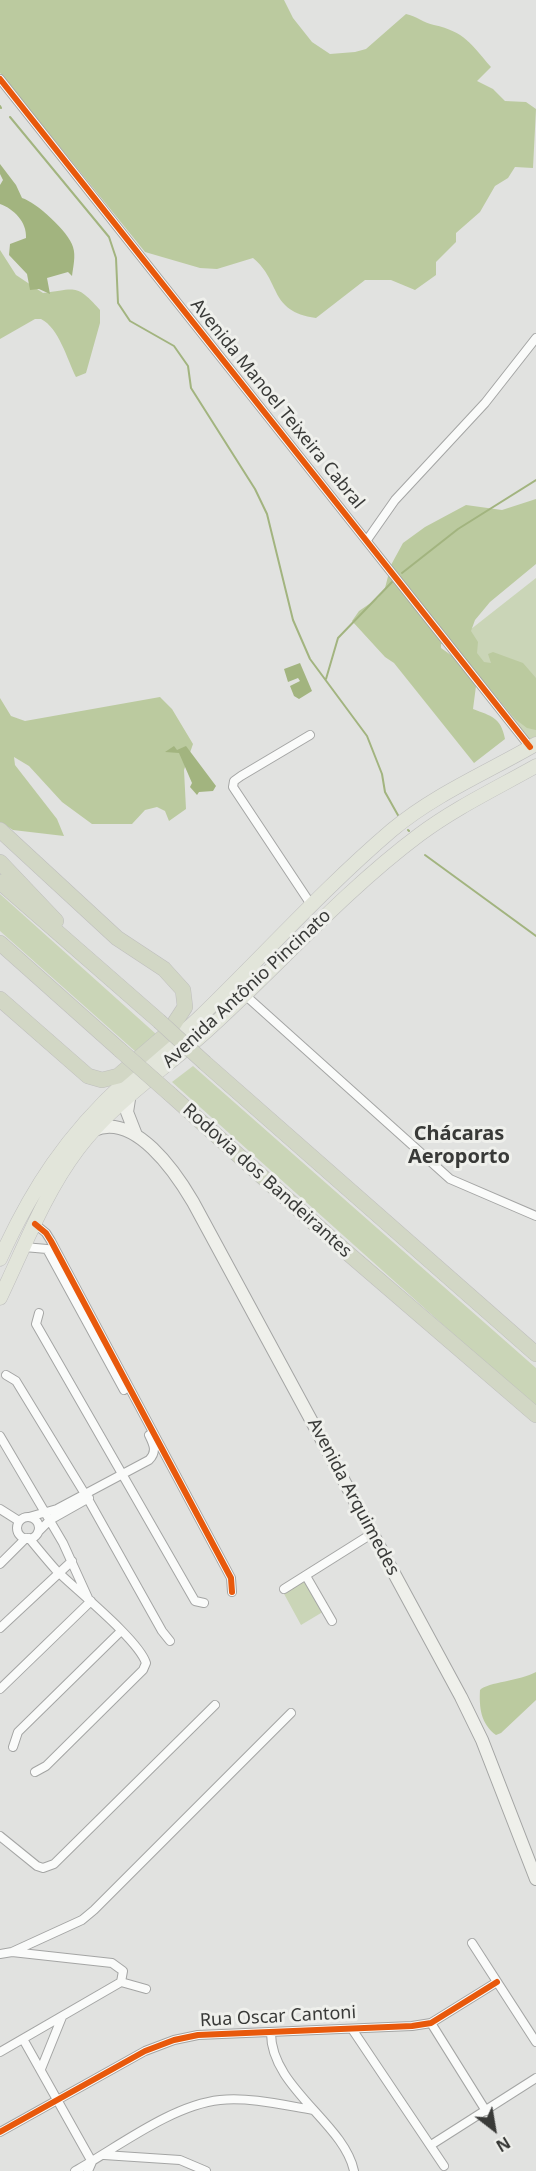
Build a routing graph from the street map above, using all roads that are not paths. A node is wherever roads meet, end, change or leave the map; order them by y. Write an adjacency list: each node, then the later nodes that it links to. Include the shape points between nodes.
1 (0, 79): 3 (street, Avenida Manoel Teixeira Cabral)
2 (536, 338): 3 (street, via 485,403 395,500)
3 (367, 540): 5 (street, Avenida Manoel Teixeira Cabral)
4 (310, 735): 12 (street, via 241,776 233,787)
5 (534, 748): 8 (main road, Avenida Antônio Pincinato, via 426,806)
6 (536, 766): 11 (main road, Avenida Antônio Pincinato, via 420,834)
7 (0, 830): 18 (highway, via 117,938 170,974 183,990 185,1004 168,1033 122,1073 102,1080 88,1076)
8 (381, 842): 11 (main road, via 387,847 386,854 357,880); 12 (main road, Avenida Antônio Pincinato)
9 (0, 862): 16 (highway)
10 (0, 882): 16 (highway)
11 (351, 892): 13 (main road, Avenida Antônio Pincinato)
12 (312, 906): 13 (main road); 25 (main road, Avenida Antônio Pincinato, via 199,1018 123,1083 87,1120 45,1172)
13 (333, 909): 17 (main road, Avenida Antônio Pincinato)
14 (0, 943): 19 (highway, Rodovia dos Bandeirantes)
15 (0, 957): 19 (highway)
16 (94, 967): 30 (highway, bridge)
17 (245, 995): 20 (main road, Avenida Antônio Pincinato); 23 (street, via 450,1179)
18 (0, 999)
19 (75, 1011): 32 (highway, Rodovia dos Bandeirantes, bridge)
20 (130, 1093): 21 (main road, Avenida Antônio Pincinato); 22 (main road, via 127,1112)
21 (92, 1131): 22 (main road, Avenida Arquimedes, via 107,1126); 24 (main road, Avenida Antônio Pincinato, via 59,1177)
22 (136, 1135): 43 (main road, Avenida Arquimedes, via 175,1171)
23 (536, 1216)
24 (35, 1224): 25 (main road); 26 (main road, Avenida Antônio Pincinato); 34 (street, via 51,1241)
25 (10, 1237): 27 (main road, Avenida Antônio Pincinato)
26 (24, 1246): 28 (main road, Avenida Antônio Pincinato); 35 (street, via 46,1249 153,1443 153,1456)
27 (0, 1259)
28 (0, 1298)
29 (39, 1312): 35 (street, via 36,1324)
30 (536, 1354)
31 (6, 1376): 36 (street, via 16,1381)
32 (536, 1415)
33 (0, 1436): 38 (street)
34 (166, 1456): 35 (street); 50 (street, via 231,1578)
35 (124, 1476): 36 (street); 52 (street, via 195,1601)
36 (86, 1497): 38 (street); 40 (street); 56 (street)
37 (0, 1509): 41 (street)
38 (43, 1512): 39 (street); 40 (street)
39 (29, 1517): 41 (street); 42 (street, via 37,1522)
40 (50, 1520): 42 (street); 45 (street)
41 (20, 1521): 44 (street, via 18,1532)
42 (38, 1532): 44 (street)
43 (373, 1533): 48 (street); 63 (main road, Avenida Arquimedes, via 482,1740)
44 (28, 1538): 46 (street); 47 (street)
45 (72, 1561): 47 (street); 51 (street)
46 (0, 1564)
47 (58, 1572): 51 (street); 54 (street)
48 (306, 1576): 49 (street); 53 (street)
49 (284, 1589)
50 (232, 1592)
51 (89, 1599): 55 (street); 57 (street)
52 (204, 1603)
53 (332, 1621)
54 (0, 1629)
55 (120, 1632): 60 (street, via 18,1731); 61 (street, via 143,1656 143,1670 46,1766)
56 (170, 1641)
57 (0, 1689)
58 (215, 1705): 62 (street, via 54,1864 38,1866)
59 (291, 1713): 65 (street, via 94,1910 82,1920)
60 (13, 1747)
61 (35, 1772)
62 (0, 1836)
63 (536, 1878)
64 (472, 1943): 68 (street)
65 (12, 1952): 66 (street); 67 (street, via 112,1963 123,1971)
66 (0, 1954)
67 (121, 1982): 69 (street); 70 (street)
68 (497, 1982): 71 (street, Rua Oscar Cantoni); 75 (street)
69 (146, 1989)
70 (62, 2017): 74 (street); 77 (street)
71 (431, 2023): 72 (street, Rua Oscar Cantoni); 81 (street)
72 (352, 2029): 73 (street, Rua Oscar Cantoni); 83 (street)
73 (271, 2032): 79 (street, Rua Oscar Cantoni, via 198,2035 174,2040 145,2051); 80 (street, via 274,2053 283,2070)
74 (23, 2039): 76 (street); 77 (street)
75 (536, 2042)
76 (0, 2052)
77 (41, 2069): 79 (street)
78 (536, 2078): 81 (street)
79 (58, 2100): 82 (street, Rua Oscar Cantoni); 85 (street)
80 (313, 2110): 84 (street, via 247,2100 201,2104 182,2110); 90 (street, via 344,2148)
81 (486, 2110): 83 (street)
82 (0, 2132)
83 (431, 2145): 86 (street)
84 (103, 2155): 85 (street); 89 (street, via 180,2160)
85 (92, 2162): 87 (street); 88 (street)
86 (444, 2166)
87 (75, 2171)
88 (88, 2171)
89 (206, 2171)
90 (354, 2171)

